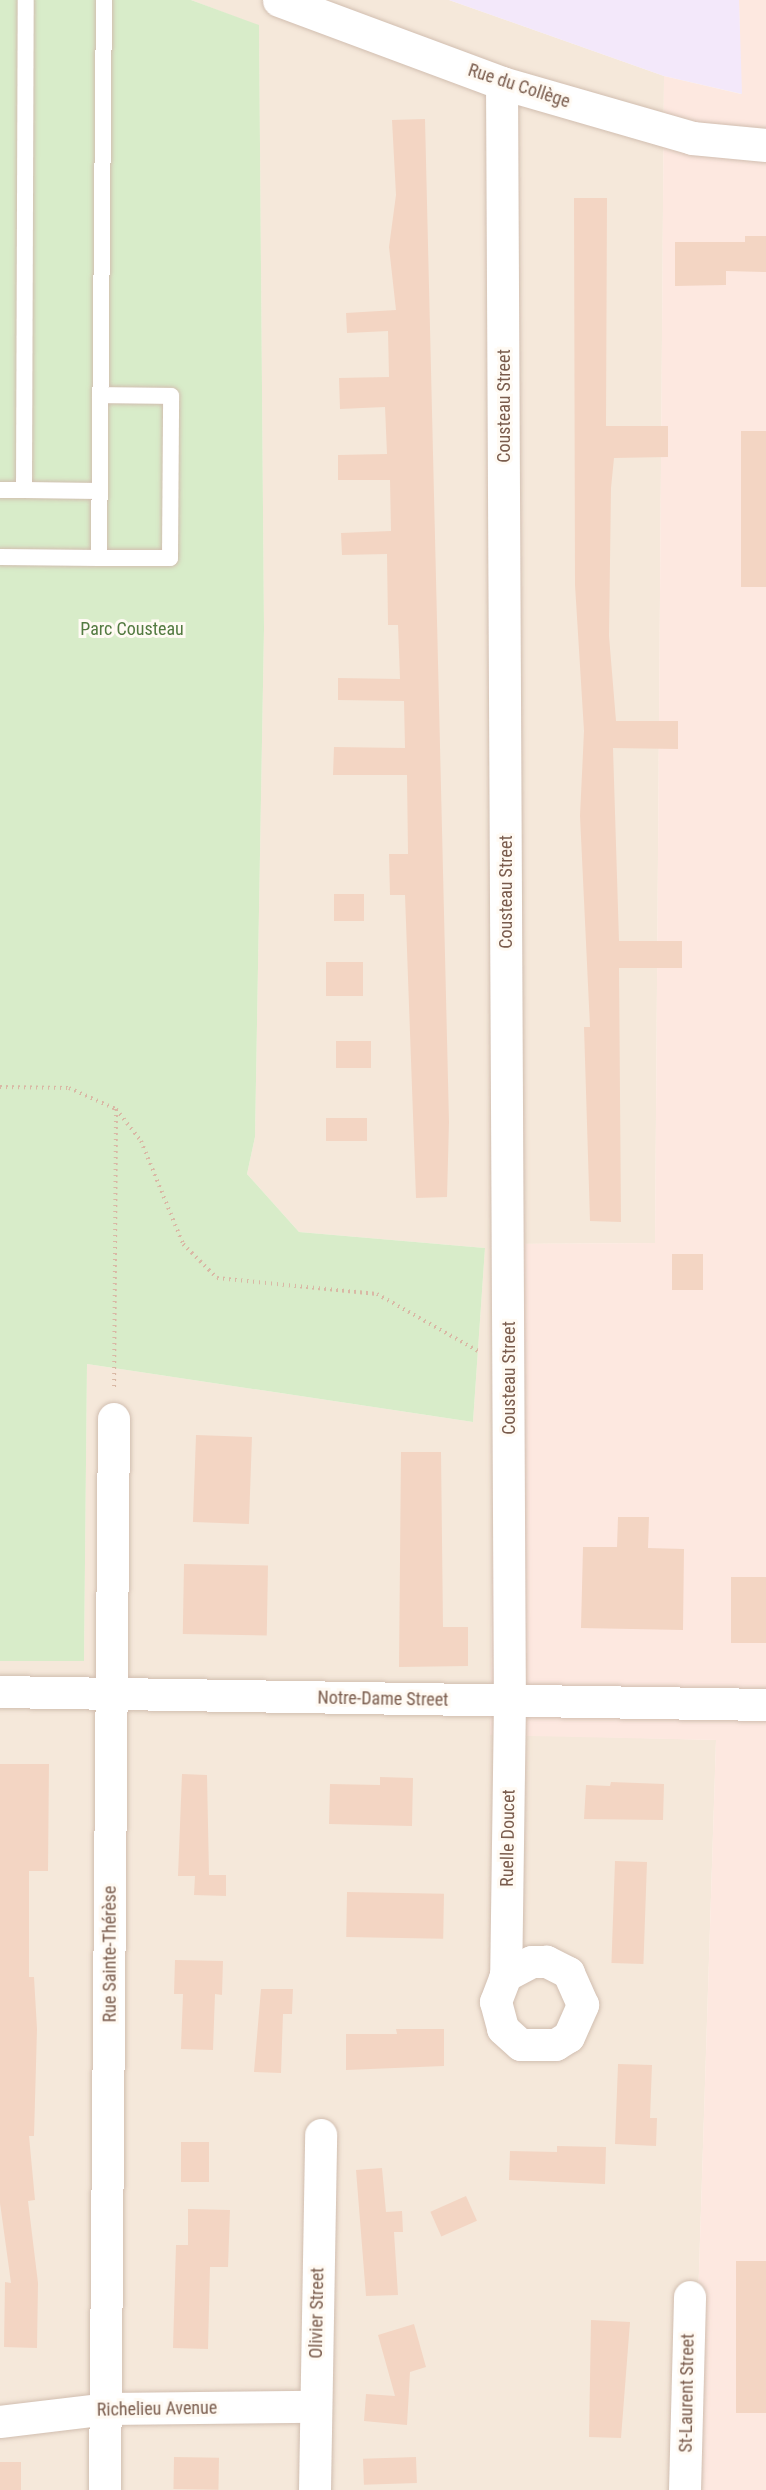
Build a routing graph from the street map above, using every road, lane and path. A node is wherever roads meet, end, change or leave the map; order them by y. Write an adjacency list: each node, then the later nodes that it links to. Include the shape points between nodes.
1 (26, 0): 8 (lane)
2 (104, 0): 6 (lane)
3 (279, 0): 4 (street, Rue du Collège)
4 (502, 82): 5 (street, Rue du Collège, via 692,138); 18 (street, Cousteau Street)
5 (766, 145)
6 (100, 396): 9 (lane); 11 (lane, via 171,396 170,558)
7 (0, 490): 8 (lane)
8 (24, 490): 9 (lane)
9 (99, 490): 11 (lane)
10 (0, 557): 11 (lane)
11 (99, 558)
12 (0, 1087): 13 (path, via 69,1088)
13 (116, 1109): 14 (path, via 141,1141 183,1244 217,1278 377,1294); 15 (path)
14 (485, 1354)
15 (114, 1419): 17 (street, Rue Sainte-Thérèse)
16 (0, 1692): 17 (street, Notre-Dame Street)
17 (112, 1694): 18 (street, Notre-Dame Street); 24 (street, Rue Sainte-Thérèse)
18 (510, 1701): 19 (street, Notre-Dame Street); 20 (street, Ruelle Doucet)
19 (766, 1705)
20 (506, 1976)
21 (321, 2135): 23 (street, Olivier Street)
22 (690, 2297): 28 (street, St-Laurent Street)
23 (315, 2407): 24 (street, Richelieu Avenue); 27 (street, Olivier Street)
24 (107, 2409): 25 (street, Richelieu Avenue); 26 (street, Rue Sainte-Thérèse)
25 (0, 2421)
26 (105, 2490)
27 (315, 2490)
28 (685, 2490)

